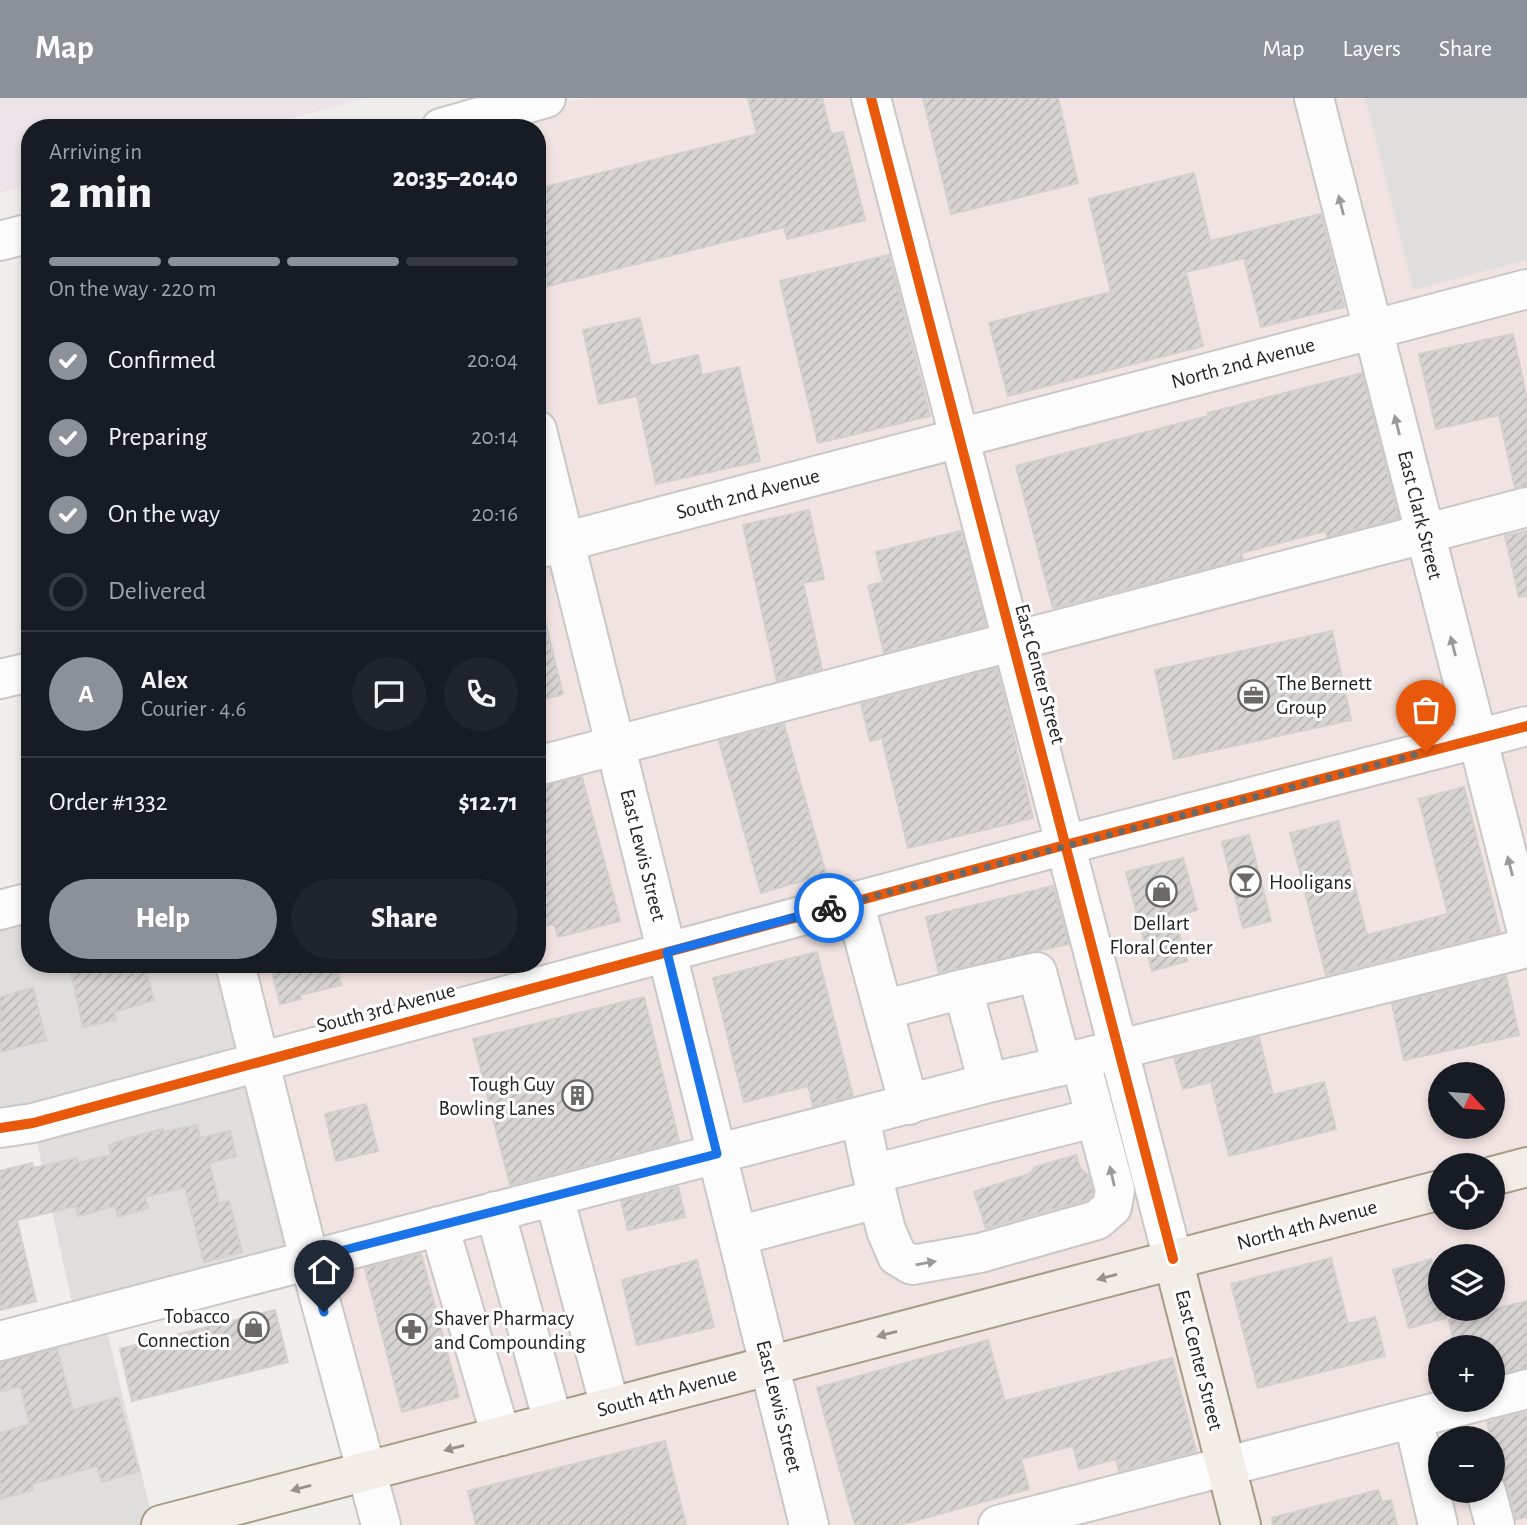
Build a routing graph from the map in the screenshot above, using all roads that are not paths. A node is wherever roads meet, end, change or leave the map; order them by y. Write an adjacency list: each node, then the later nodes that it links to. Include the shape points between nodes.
1 (546, 98): 4 (street)
2 (871, 98): 9 (street, East Center Street)
3 (1314, 98): 8 (street, East Clark Street, one-way to 3)
4 (455, 119)
5 (21, 235): 6 (street)
6 (0, 241)
7 (1527, 289): 8 (street, North 2nd Avenue)
8 (1373, 330): 9 (street, North 2nd Avenue); 12 (street, East Clark Street, one-way to 8)
9 (959, 438): 13 (street, South 2nd Avenue); 14 (street, East Center Street)
10 (546, 505): 13 (street, East Lewis Street)
11 (1527, 507): 12 (street)
12 (1425, 534): 14 (street); 18 (street, East Clark Street, one-way to 12)
13 (551, 546): 19 (street, East Lewis Street)
14 (1012, 642): 19 (street); 21 (street, East Center Street)
15 (21, 674): 16 (street)
16 (0, 679)
17 (1527, 726): 18 (street, South 3rd Avenue)
18 (1477, 739): 21 (street, South 3rd Avenue); 25 (street, East Clark Street, one-way to 18)
19 (616, 746): 20 (street); 27 (street, East Lewis Street)
20 (546, 764)
21 (1065, 845): 22 (street, South 3rd Avenue); 31 (street, East Center Street)
22 (854, 901): 27 (street, South 3rd Avenue); 30 (street)
23 (21, 904): 24 (street)
24 (0, 910)
25 (1527, 932)
26 (1527, 948): 31 (street)
27 (667, 952): 32 (street, South 3rd Avenue); 39 (street, East Lewis Street)
28 (237, 973): 32 (street)
29 (963, 989): 30 (street); 33 (street, via 1037,972); 34 (street)
30 (884, 1010): 35 (street)
31 (1119, 1052): 33 (street); 49 (street, East Center Street)
32 (261, 1061): 38 (street, South 3rd Avenue); 48 (street)
33 (1071, 1063): 34 (street); 37 (street)
34 (988, 1083): 35 (street)
35 (909, 1105): 36 (street)
36 (860, 1117): 39 (street); 42 (street)
37 (1094, 1118): 42 (street); 42 (street, one-way to 37, via 897,1256 912,1265 980,1253 1097,1220 1112,1207 1115,1190)
38 (0, 1128)
39 (717, 1154): 44 (street); 47 (street, East Lewis Street)
40 (1527, 1167): 41 (main road)
41 (1505, 1173)
42 (874, 1186): 47 (street)
43 (1428, 1193): 49 (main road, North 4th Avenue)
44 (554, 1196): 45 (street); 54 (street)
45 (495, 1211): 46 (street); 57 (street)
46 (439, 1226): 48 (street); 58 (street)
47 (737, 1236): 51 (street, East Lewis Street)
48 (309, 1259): 50 (street); 60 (street)
49 (1173, 1259): 51 (main road, South 4th Avenue, one-way to 51); 59 (main road, East Center Street)
50 (0, 1340)
51 (769, 1365): 54 (main road, South 4th Avenue); 64 (street, East Lewis Street)
52 (1527, 1389): 53 (street)
53 (1505, 1398)
54 (610, 1407): 57 (main road, South 4th Avenue)
55 (1461, 1412): 56 (street)
56 (1413, 1418): 59 (street); 67 (street)
57 (553, 1422): 58 (main road, South 4th Avenue)
58 (501, 1436): 60 (main road, South 4th Avenue, one-way to 60)
59 (1226, 1466): 65 (street); 66 (main road, East Center Street)
60 (367, 1471): 62 (main road, South 4th Avenue, one-way to 62); 63 (street)
61 (1489, 1503): 68 (street)
62 (161, 1525)
63 (381, 1525)
64 (809, 1525)
65 (998, 1525)
66 (1241, 1525)
67 (1437, 1525)
68 (1495, 1525)

